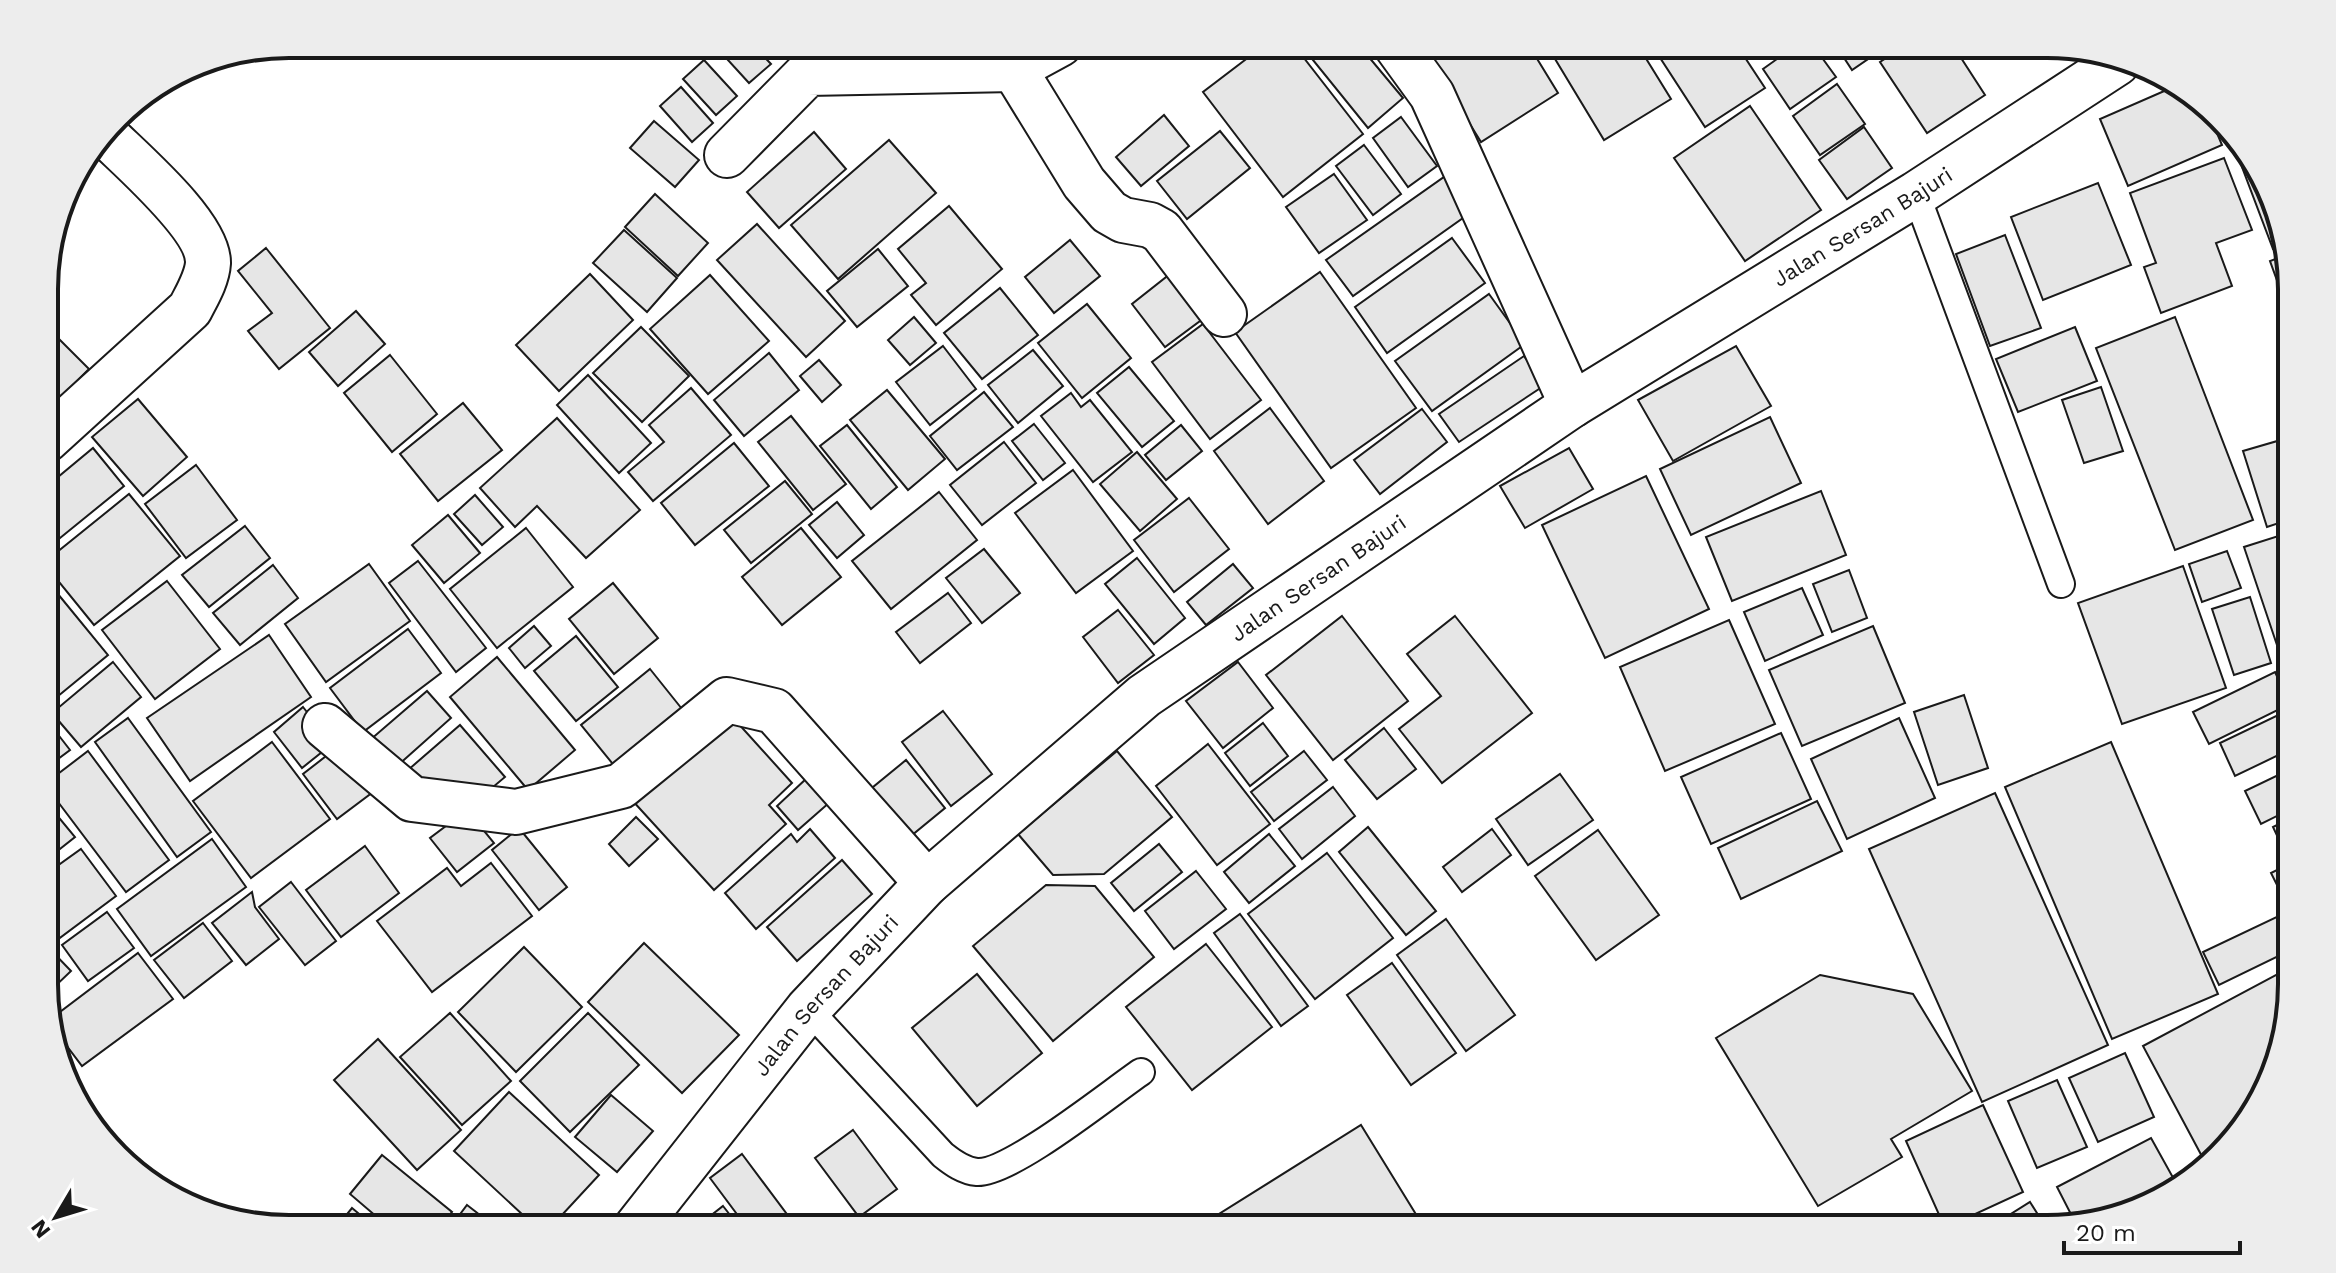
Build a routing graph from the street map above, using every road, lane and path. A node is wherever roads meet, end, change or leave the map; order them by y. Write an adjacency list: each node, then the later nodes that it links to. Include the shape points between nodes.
1 (1034, 58): 4 (street)
2 (1405, 58): 9 (street, via 1432,95)
3 (2111, 67): 7 (street, Jalan Sersan Bajuri)
4 (1014, 69): 6 (street, via 808,73); 8 (street, via 1084,183 1109,212 1161,231)
5 (113, 142): 10 (street, via 179,208 197,232 208,261 190,309)
6 (727, 155)
7 (1916, 194): 9 (street, Jalan Sersan Bajuri); 11 (lane)
8 (1224, 314)
9 (1572, 405): 13 (street, Jalan Sersan Bajuri, via 1144,696)
10 (58, 429)
11 (2061, 584)
12 (325, 726): 13 (street, via 412,799 516,812 621,786 727,700 774,711)
13 (927, 883): 14 (street, Jalan Sersan Bajuri)
14 (808, 1009): 15 (lane, via 943,1155 978,1172 1033,1148); 16 (street, Jalan Sersan Bajuri)
15 (1141, 1072)
16 (646, 1215)

